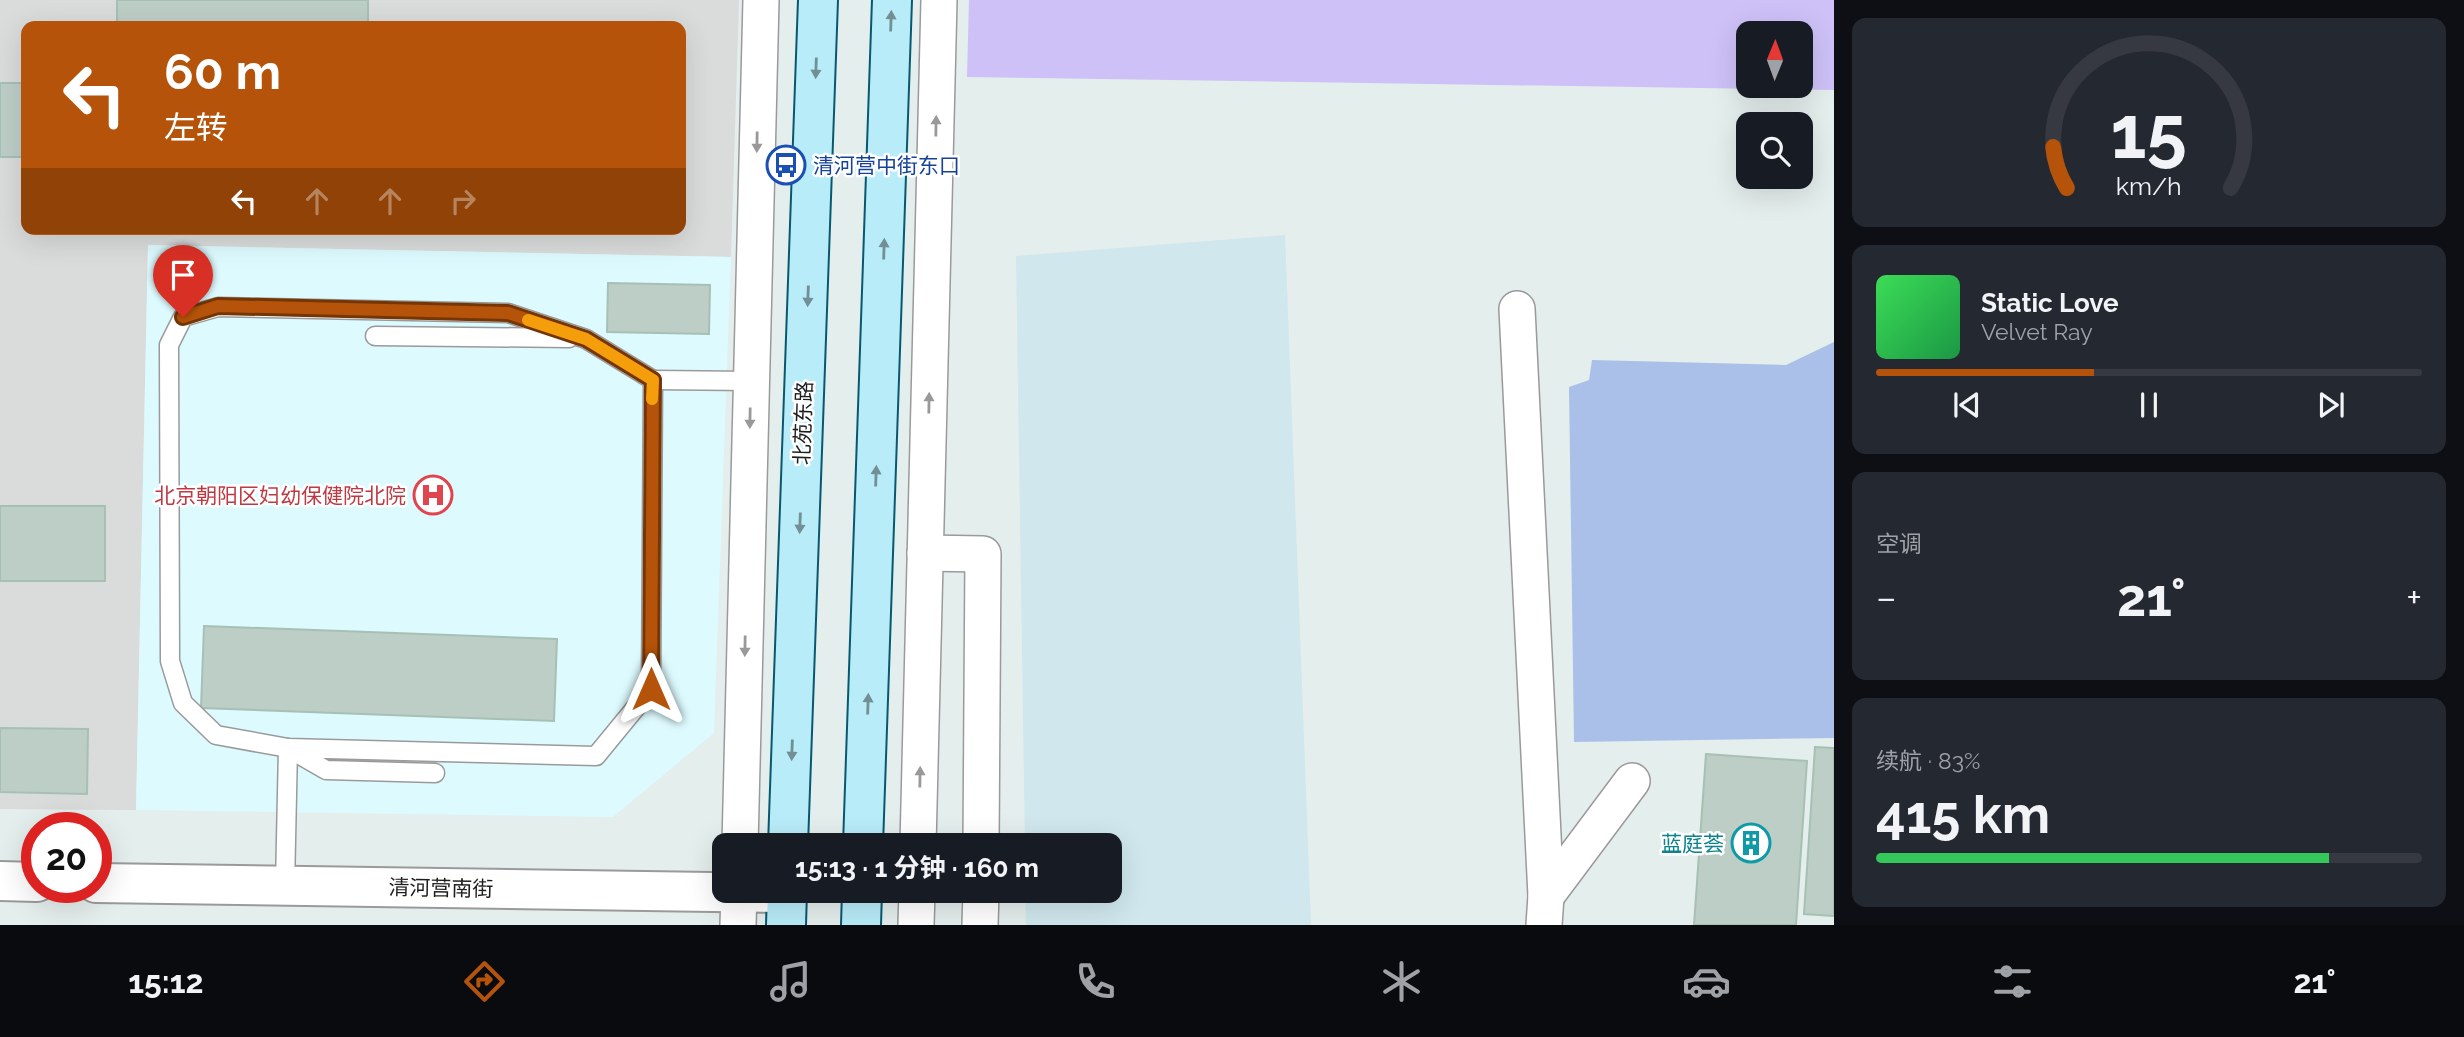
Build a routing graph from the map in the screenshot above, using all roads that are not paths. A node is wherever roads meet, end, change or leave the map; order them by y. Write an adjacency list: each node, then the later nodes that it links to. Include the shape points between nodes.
1 (761, 0): 9 (street, one-way to 9)
2 (818, 0): 15 (main road, 北苑东路, one-way to 15)
3 (892, 0): 16 (main road, one-way to 3)
4 (939, 0): 10 (street, one-way to 4)
5 (1517, 309): 27 (street)
6 (375, 336): 7 (lane)
7 (586, 339): 8 (lane); 11 (lane, via 508,313 218,306 183,317 169,345 170,661 183,703 216,735)
8 (653, 380): 9 (lane); 11 (lane, via 651,689 596,756)
9 (751, 381): 14 (street, one-way to 14)
10 (925, 553): 17 (street, one-way to 10); 18 (street, via 983,554)
11 (288, 748): 12 (lane, via 326,770); 22 (lane)
12 (435, 773)
13 (1632, 781): 27 (street)
14 (740, 833)
15 (788, 833)
16 (863, 833)
17 (918, 833)
18 (981, 833)
19 (0, 881): 20 (street)
20 (21, 882)
21 (112, 883): 22 (street, 清河营南街)
22 (285, 886): 23 (street, 清河营南街)
23 (712, 902)
24 (862, 903): 28 (main road)
25 (917, 903): 29 (street)
26 (981, 903): 30 (street)
27 (1545, 910)
28 (861, 925)
29 (916, 925)
30 (981, 925)

